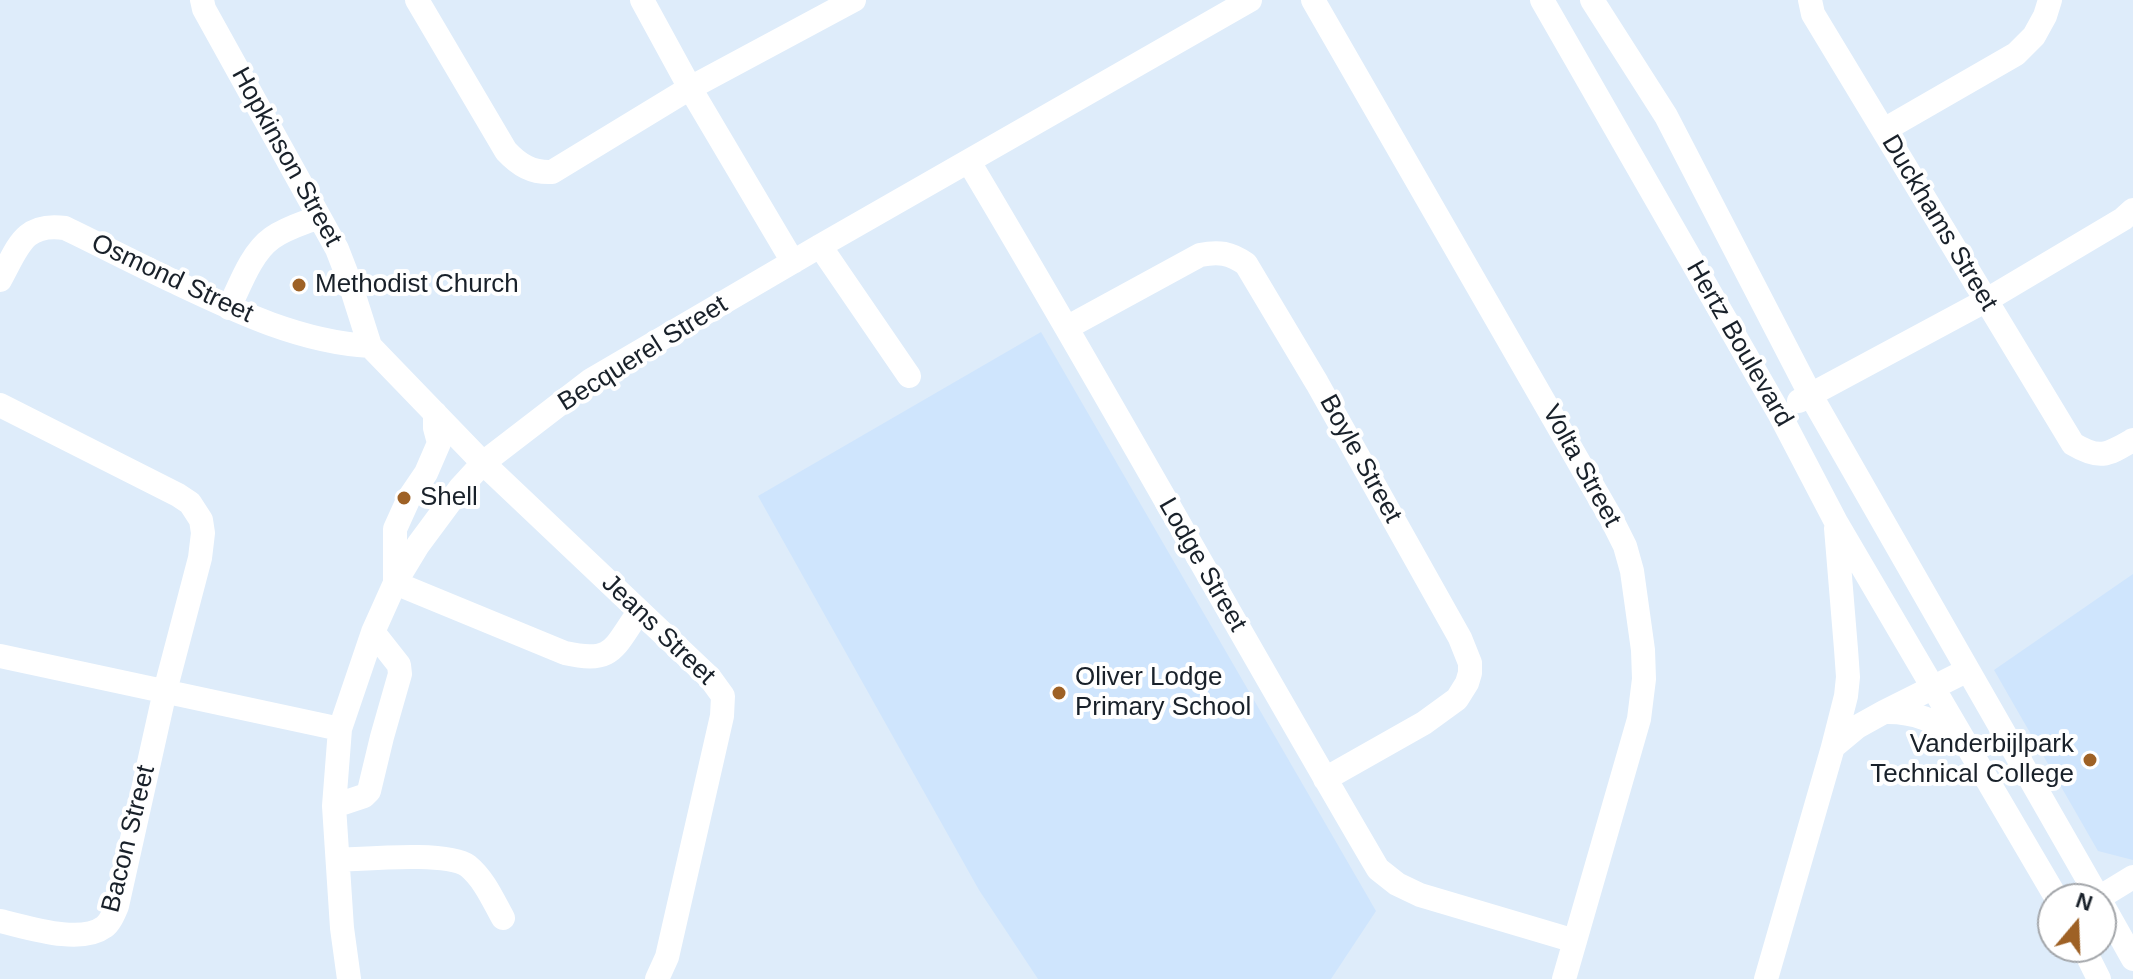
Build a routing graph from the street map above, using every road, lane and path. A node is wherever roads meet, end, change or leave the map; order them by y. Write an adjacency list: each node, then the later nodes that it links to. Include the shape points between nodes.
1 (202, 0): 15 (street, Hopkinson Street)
2 (417, 0): 11 (street, via 506,151 529,170 552,172)
3 (642, 0): 11 (street)
4 (854, 0): 11 (street)
5 (1250, 0): 13 (street, Becquerel Street)
6 (1313, 0): 50 (street, Volta Street, via 1611,518 1632,571 1643,650 1639,719)
7 (1542, 0): 27 (street, Hertz Boulevard)
8 (1592, 0): 24 (street, Hertz Boulevard, via 1666,116)
9 (1810, 0): 12 (street, Duckhams Street, via 1813,14)
10 (2050, 0): 12 (street, via 2034,36 2016,54)
11 (690, 88): 17 (street)
12 (1884, 130): 19 (street, Duckhams Street)
13 (969, 162): 16 (street, Becquerel Street); 21 (street, Lodge Street)
14 (2133, 210): 19 (street)
15 (319, 217): 20 (street, via 264,245); 22 (street, Hopkinson Street, via 337,249)
16 (820, 246): 17 (street, Becquerel Street); 23 (street)
17 (793, 262): 29 (street, Becquerel Street, via 591,380)
18 (0, 280): 20 (street, Osmond Street, via 31,232 50,226 65,228)
19 (1985, 301): 24 (street); 28 (street, Duckhams Street, via 2073,444 2101,455)
20 (229, 308): 22 (street, Osmond Street, via 293,332)
21 (1068, 327): 42 (street, Lodge Street); 42 (street, Boyle Street, via 1200,255 1225,253 1246,264 1317,383 1470,663 1457,699)
22 (370, 346): 26 (street, Hopkinson Street)
23 (909, 376)
24 (1810, 394): 27 (street); 35 (street, Hertz Boulevard)
25 (0, 405): 37 (street, via 178,495 197,512 203,533 200,558)
26 (435, 413): 29 (street, Hopkinson Street); 31 (street, via 439,443 395,529)
27 (1779, 413): 30 (street, Hertz Boulevard)
28 (2133, 440)
29 (483, 463): 31 (street, Becquerel Street); 32 (street, Jeans Street)
30 (1836, 522): 36 (street, Hertz Boulevard); 41 (street, via 1848,677)
31 (395, 583): 32 (street, via 585,658 611,651); 33 (street, Becquerel Street)
32 (639, 612): 53 (street, Jeans Street, via 710,678 723,696 724,708 667,957)
33 (373, 632): 39 (street, Becquerel Street); 43 (street, via 399,665 400,674 369,791)
34 (0, 656): 37 (street)
35 (1968, 670): 36 (street); 46 (street, Hertz Boulevard)
36 (1933, 688): 38 (street); 40 (street, Hertz Boulevard)
37 (165, 691): 39 (street); 48 (street, Bacon Street, via 117,906 106,926 84,935)
38 (1884, 712): 40 (street, via 1921,716); 41 (street)
39 (340, 729): 43 (street, Becquerel Street)
40 (1962, 739): 45 (street, Hertz Boulevard)
41 (1833, 747): 55 (street)
42 (1325, 779): 50 (street, Lodge Street, via 1378,869 1397,884)
43 (334, 806): 44 (street, Becquerel Street)
44 (338, 860): 47 (street, via 454,859 483,883); 52 (street, Becquerel Street)
45 (2048, 883)
46 (2090, 883)
47 (503, 918)
48 (0, 921)
49 (2117, 931): 51 (street, Hertz Boulevard)
50 (1575, 941): 54 (street, Volta Street)
51 (2133, 959)
52 (349, 979)
53 (657, 979)
54 (1564, 979)
55 (1766, 979)

